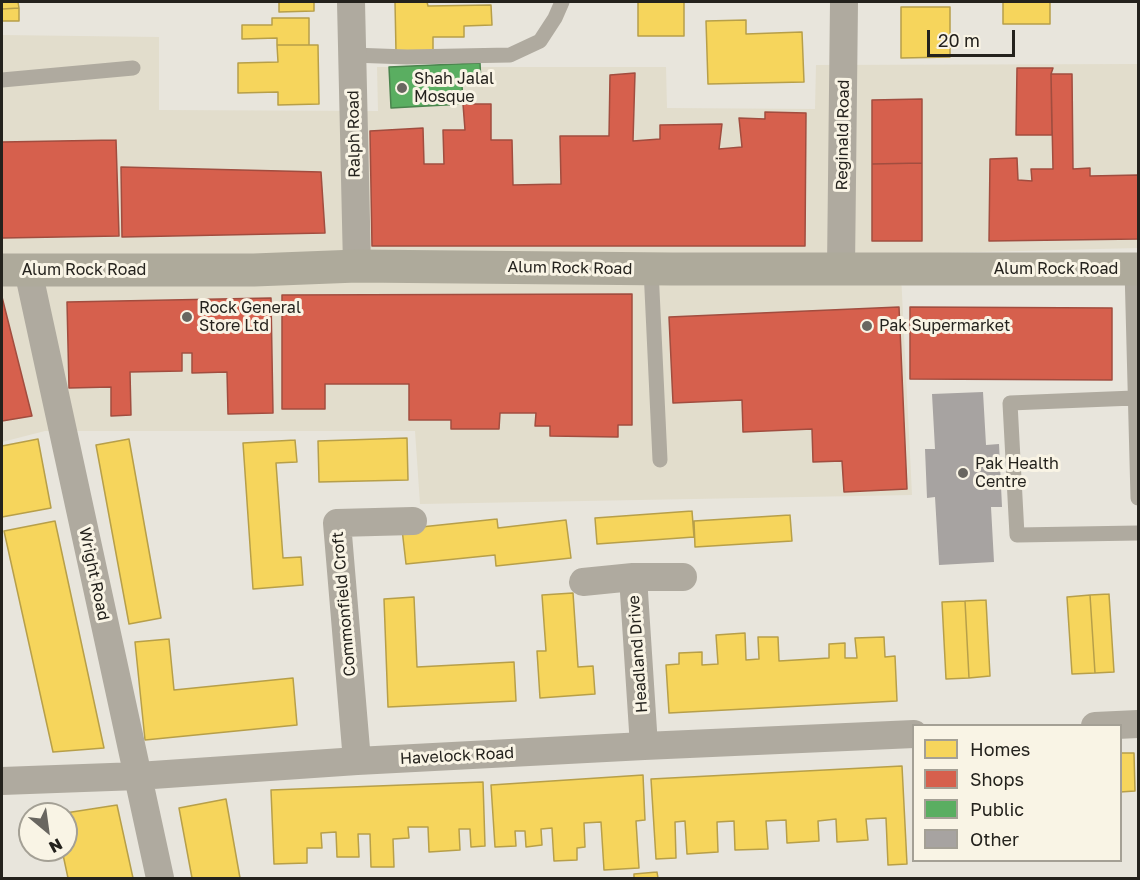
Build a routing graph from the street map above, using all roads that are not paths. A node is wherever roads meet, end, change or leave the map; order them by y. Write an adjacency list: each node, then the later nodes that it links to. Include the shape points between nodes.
1 (351, 2): 4 (street, Ralph Road)
2 (562, 2): 4 (lane, via 540,41 510,55)
3 (844, 2): 8 (street, Reginald Road)
4 (352, 55): 7 (street, Ralph Road)
5 (133, 68): 6 (lane)
6 (2, 80)
7 (357, 266): 9 (street, Alum Rock Road); 11 (street, Alum Rock Road)
8 (841, 268): 9 (street, Alum Rock Road); 10 (street, Alum Rock Road)
9 (651, 269): 13 (lane)
10 (1135, 269): 12 (lane)
11 (15, 270): 25 (street, Wright Road)
12 (1134, 398): 14 (lane); 16 (lane, via 1010,403 1017,535)
13 (660, 460)
14 (1138, 498)
15 (413, 521): 24 (street, Commonfield Croft, via 338,523)
16 (1138, 533)
17 (633, 577): 18 (street); 19 (street, Headland Drive); 23 (street, Headland Drive)
18 (683, 577)
19 (583, 582)
20 (1138, 724): 21 (street)
21 (1122, 725)
22 (912, 734): 23 (street, Havelock Road)
23 (644, 746): 24 (street, Havelock Road)
24 (357, 761): 25 (street, Havelock Road)
25 (138, 776): 26 (street, Havelock Road); 27 (street, Wright Road)
26 (2, 781)
27 (160, 879)

